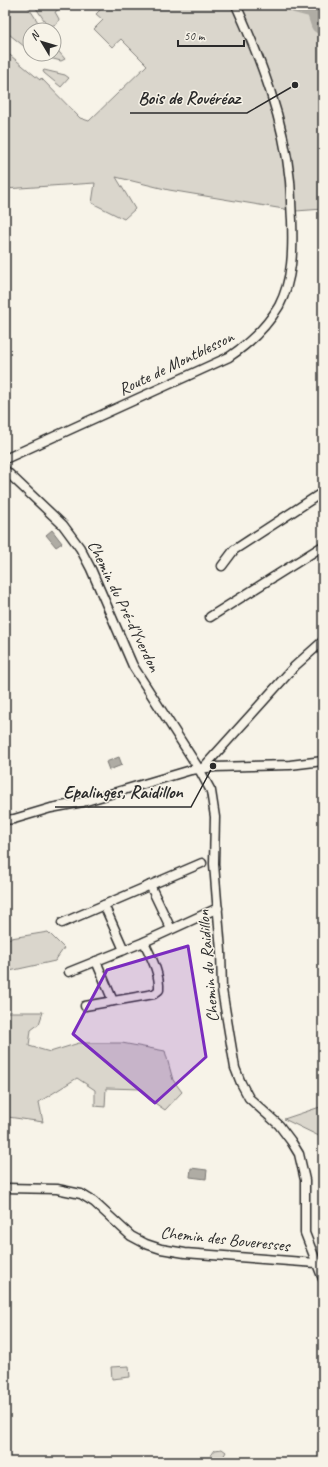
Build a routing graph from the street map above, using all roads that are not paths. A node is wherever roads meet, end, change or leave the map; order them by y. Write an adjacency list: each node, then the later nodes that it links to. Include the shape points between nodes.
1 (236, 5): 2 (street, Route de Montblesson, via 259,58 287,158 293,240 291,266 279,305 259,335 229,357)
2 (5, 459)
3 (5, 470): 10 (street, Chemin du Pré-d'Yverdon, via 63,525 80,548 92,569 134,666)
4 (323, 492): 6 (street, via 234,550)
5 (323, 546): 7 (street)
6 (222, 566)
7 (210, 617)
8 (323, 641): 10 (street, via 295,666)
9 (323, 761): 10 (street, via 290,765)
10 (201, 768): 11 (street, via 83,802); 15 (street, Chemin du Raidillon, via 211,791 214,807 214,864)
11 (5, 820)
12 (202, 863): 13 (street)
13 (150, 885): 14 (street); 17 (street)
14 (104, 905): 16 (street); 19 (street)
15 (218, 908): 17 (street); 25 (street, Chemin du Raidillon, via 223,996 236,1072 249,1098 279,1125 299,1154 305,1180 305,1233)
16 (62, 924)
17 (171, 929): 18 (street)
18 (144, 942): 19 (street); 22 (street, via 155,966 159,990 154,994)
19 (124, 950): 20 (street)
20 (96, 961): 21 (street); 22 (street)
21 (69, 972)
22 (113, 1001): 23 (street)
23 (85, 1006)
24 (5, 1188): 25 (street, Chemin des Boveresses, via 58,1189 81,1194 94,1202 131,1236 161,1249)
25 (316, 1263): 26 (street, Chemin du Raidillon)
26 (323, 1279)

